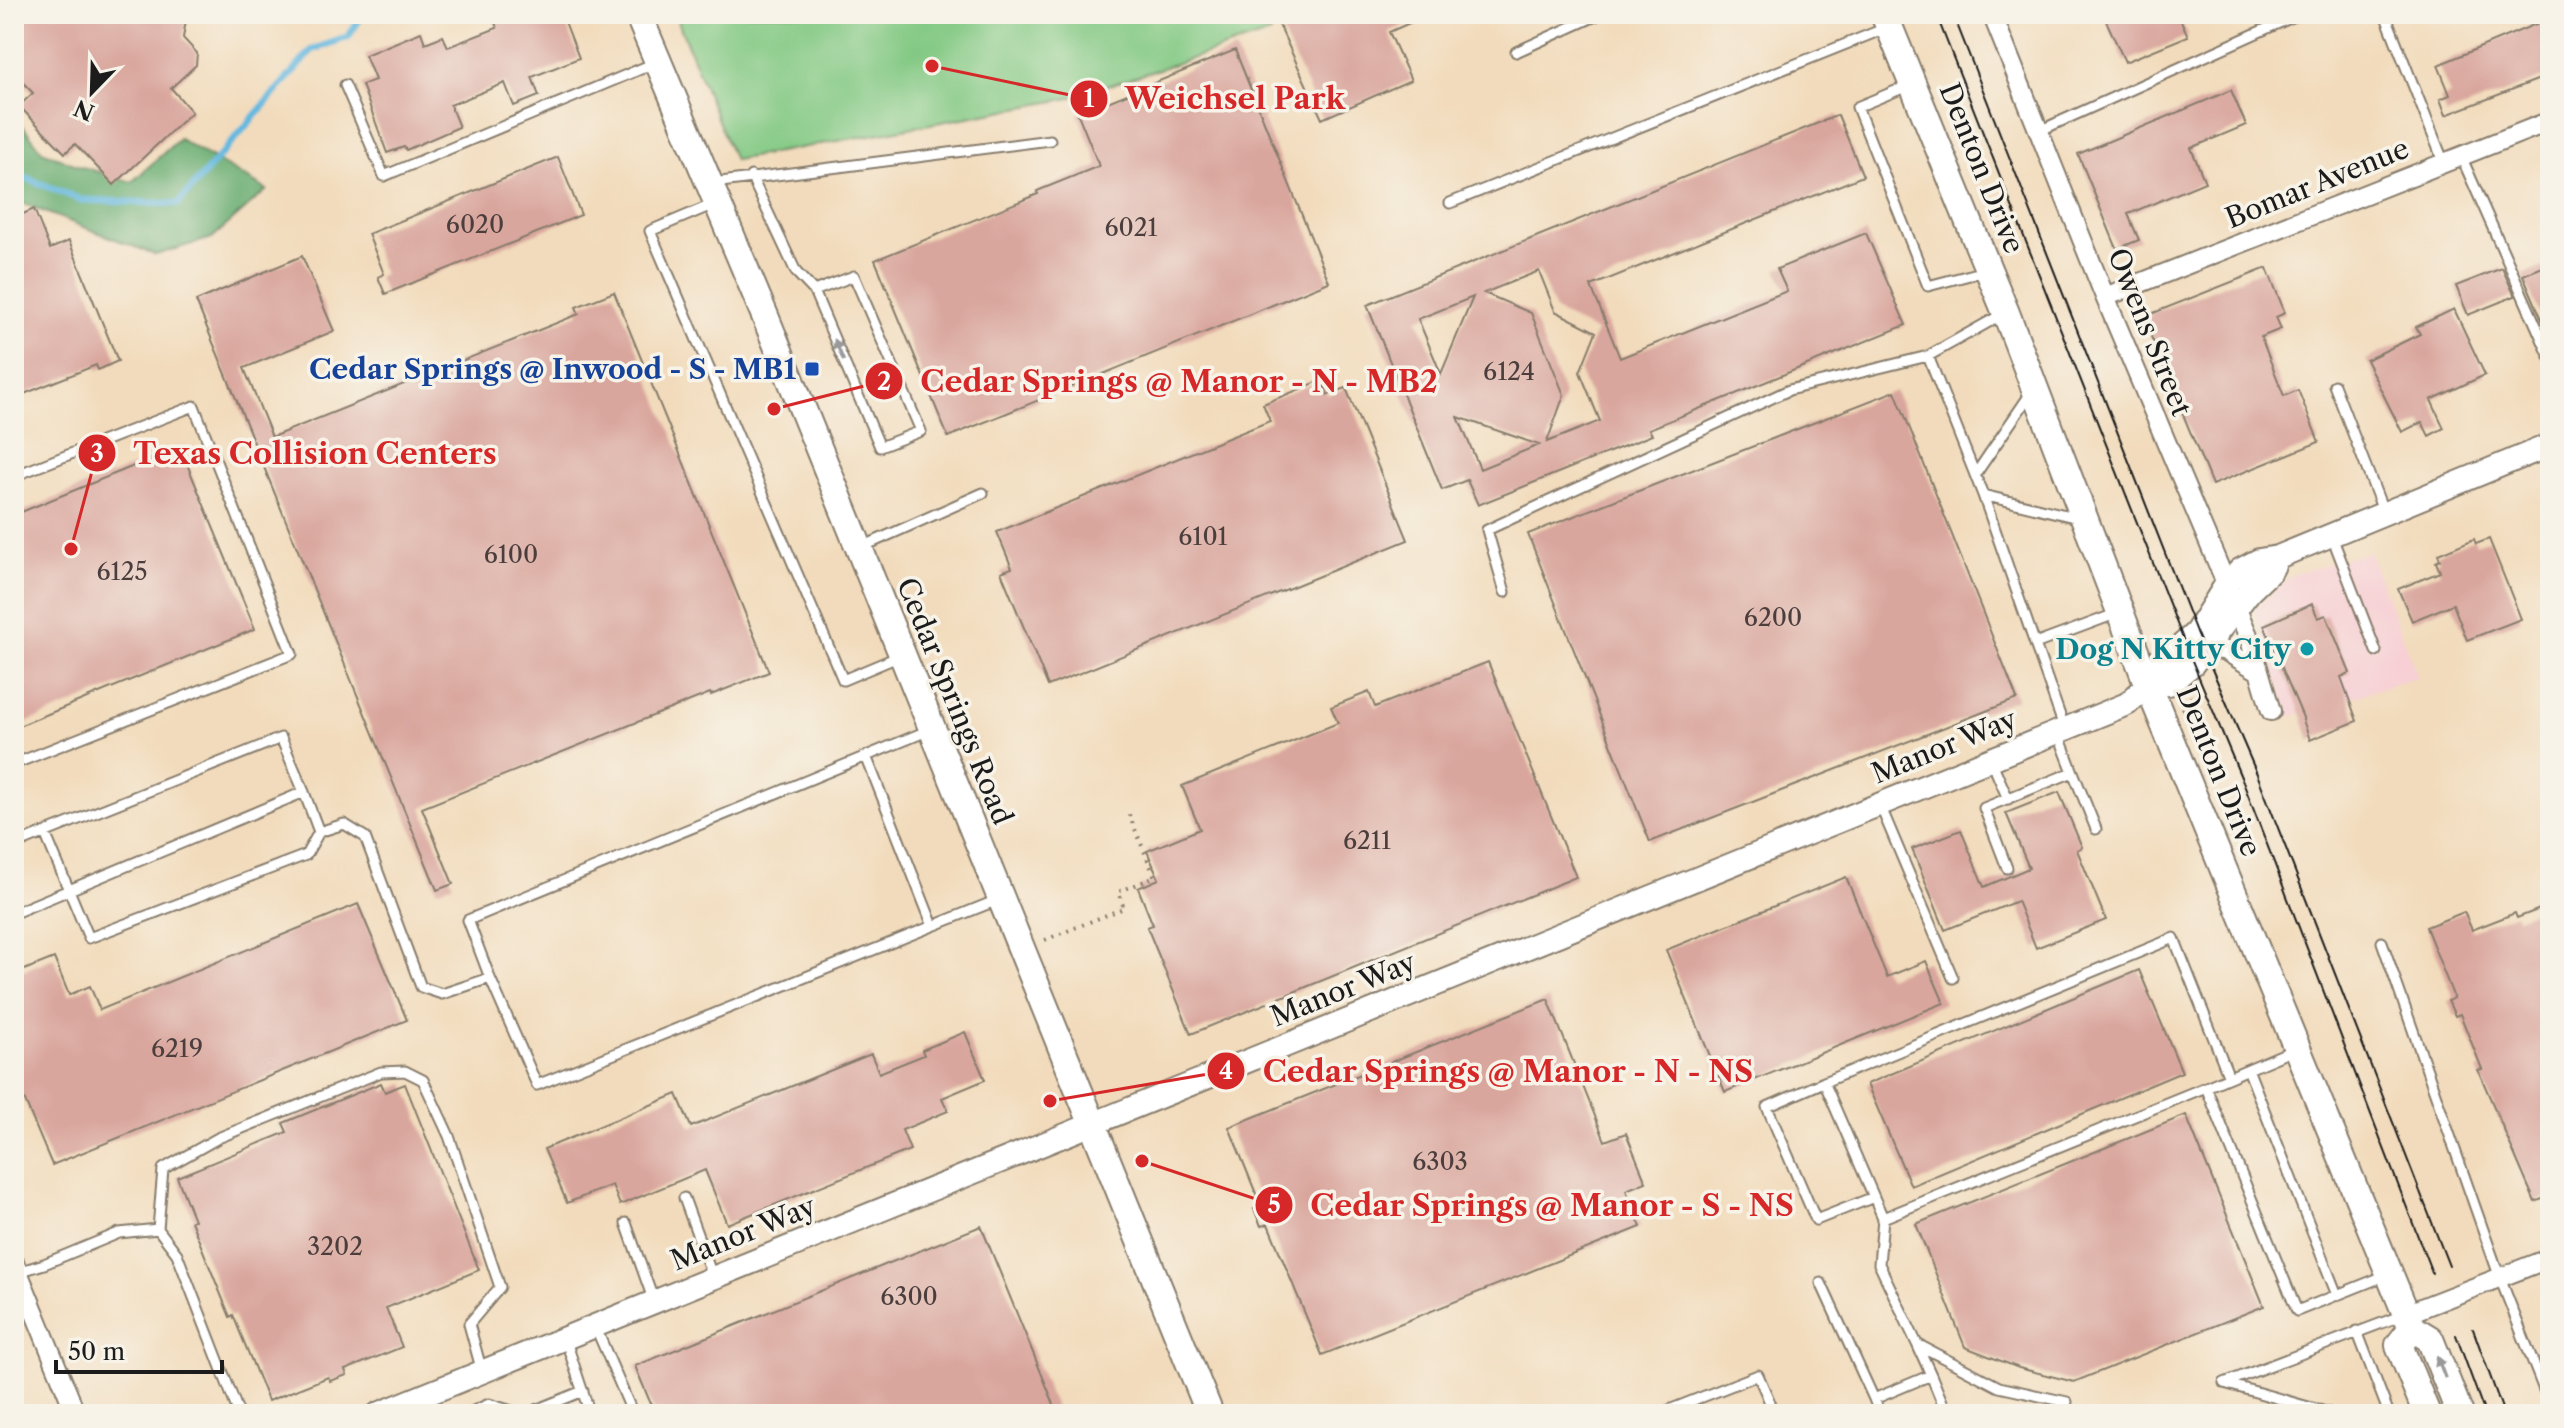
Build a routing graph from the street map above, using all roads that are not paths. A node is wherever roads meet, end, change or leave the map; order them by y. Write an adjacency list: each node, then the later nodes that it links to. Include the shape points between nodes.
1 (638, 14): 8 (main road, Cedar Springs Road)
2 (1600, 14): 7 (lane)
3 (1992, 14): 12 (street, Owens Street)
4 (2299, 14): 12 (lane)
5 (2385, 14): 14 (lane)
6 (1887, 20): 9 (main road, Denton Drive); 17 (lane)
7 (1516, 52)
8 (658, 61): 10 (lane, via 384,176); 16 (main road, Cedar Springs Road)
9 (1913, 84): 18 (main road, Denton Drive); 18 (lane, via 1857,107 1928,286)
10 (345, 85)
11 (2550, 121): 14 (street, Bomar Avenue)
12 (2039, 131): 20 (street, Owens Street)
13 (1050, 140): 15 (lane)
14 (2453, 159): 20 (street, Bomar Avenue); 23 (lane)
15 (751, 176): 16 (lane); 19 (lane, via 796,272)
16 (713, 193): 34 (main road, Cedar Springs Road); 43 (lane, via 650,231 843,680)
17 (1450, 203)
18 (1989, 270): 21 (main road, Denton Drive)
19 (814, 291): 19 (lane, one-way to 19, via 854,276 921,431 880,447)
20 (2105, 297): 36 (street, Owens Street)
21 (2006, 313): 22 (lane); 25 (main road, Denton Drive)
22 (1928, 356): 27 (lane); 37 (lane, via 1789,390 1487,530)
23 (2550, 357)
24 (2334, 385): 31 (lane)
25 (2035, 387): 27 (lane); 32 (main road, Denton Drive)
26 (2550, 445): 31 (street, Manor Way)
27 (1975, 475): 30 (lane)
28 (14, 476): 51 (lane, via 194,406 292,654)
29 (983, 493): 34 (lane)
30 (1983, 495): 32 (lane); 40 (lane)
31 (2384, 513): 33 (street, Manor Way)
32 (2085, 520): 39 (main road, Denton Drive)
33 (2331, 534): 35 (street, Manor Way); 42 (lane)
34 (859, 549): 43 (main road, Cedar Springs Road)
35 (2278, 557): 36 (street, Manor Way, via 2240,570); 38 (street, Manor Way)
36 (2225, 586): 38 (street, Owens Street); 45 (street, Manor Way, via 2196,632 2158,667)
37 (1505, 592)
38 (2236, 609): 41 (street, Manor Way); 44 (street, Owens Street)
39 (2121, 611): 40 (lane); 45 (main road, Denton Drive)
40 (2035, 644): 48 (lane)
41 (2209, 647): 44 (street); 45 (street, Manor Way, via 2169,684)
42 (2376, 651)
43 (902, 655): 47 (main road, Cedar Springs Road)
44 (2257, 670): 46 (street, Owens Street)
45 (2148, 685): 48 (street, Manor Way, via 2127,704); 68 (main road, Denton Drive)
46 (2271, 711)
47 (932, 729): 49 (lane); 62 (main road, Cedar Springs Road)
48 (2061, 731): 50 (street, Manor Way); 52 (lane)
49 (866, 756): 64 (lane); 66 (lane, via 468,920)
50 (1991, 760): 54 (lane); 55 (street, Manor Way)
51 (14, 764)
52 (2073, 772): 54 (lane); 56 (lane)
53 (304, 792): 57 (lane); 58 (lane, via 281,738); 61 (lane)
54 (2008, 799): 60 (lane, via 1984,808)
55 (1880, 805): 67 (lane); 73 (street, Manor Way)
56 (2096, 829)
57 (319, 832): 61 (lane, via 306,855 89,938); 66 (lane, via 344,824 365,837 421,987 442,994)
58 (45, 833): 59 (lane); 61 (lane)
59 (14, 845)
60 (2007, 868)
61 (69, 890): 63 (lane)
62 (1001, 899): 64 (lane); 73 (main road, Cedar Springs Road)
63 (14, 913)
64 (933, 926): 66 (lane, via 537,1085)
65 (2382, 942): 83 (lane)
66 (490, 978)
67 (1953, 978)
68 (2298, 1048): 69 (lane); 81 (main road, Denton Drive)
69 (2248, 1069): 70 (lane); 85 (lane)
70 (2229, 1077): 71 (lane, via 2174,938); 72 (lane)
71 (1824, 1082): 74 (lane); 74 (lane, via 1767,1107 1816,1220)
72 (2206, 1087): 76 (lane); 85 (lane, via 2297,1311)
73 (1092, 1123): 82 (street, Manor Way); 105 (main road, Cedar Springs Road)
74 (1874, 1197): 76 (lane)
75 (684, 1198): 82 (lane)
76 (1883, 1218): 91 (lane, via 1879,1264)
77 (626, 1223): 86 (lane)
78 (158, 1229): 80 (lane, via 119,1233 44,1264); 92 (lane, via 163,1169 218,1138 381,1072 405,1071 423,1080 449,1136 500,1287 469,1324); 99 (lane, via 177,1254)
79 (2550, 1258): 83 (street)
80 (16, 1267): 98 (street)
81 (2390, 1274): 85 (lane); 87 (main road, Denton Drive)
82 (713, 1278): 86 (street, Manor Way)
83 (2500, 1278): 87 (street); 97 (lane)
84 (1821, 1283): 95 (lane)
85 (2337, 1295)
86 (654, 1302): 88 (street, Manor Way)
87 (2409, 1321): 89 (lane); 112 (main road, via 2399,1345); 113 (main road, Denton Drive, one-way to 87, via 2430,1339)
88 (595, 1326): 90 (street, Manor Way); 104 (lane)
89 (2357, 1331): 110 (lane, via 2224,1383); 111 (lane)
90 (565, 1338): 92 (street, Manor Way); 94 (lane)
91 (1917, 1344): 93 (lane); 96 (lane, via 1999,1387)
92 (482, 1372): 100 (street, Manor Way)
93 (1931, 1375): 95 (lane); 109 (lane)
94 (583, 1391): 102 (lane); 103 (lane)
95 (1874, 1399): 108 (lane)
96 (2067, 1402)
97 (2550, 1405)
98 (76, 1414)
99 (239, 1414)
100 (378, 1414)
101 (467, 1414): 102 (lane, via 489,1404)
102 (524, 1414)
103 (590, 1414)
104 (633, 1414)
105 (1210, 1414)
106 (1659, 1414): 107 (lane, via 1758,1375)
107 (1775, 1414)
108 (1880, 1414)
109 (1947, 1414)
110 (2333, 1414)
111 (2389, 1414)
112 (2427, 1414)
113 (2460, 1414)

